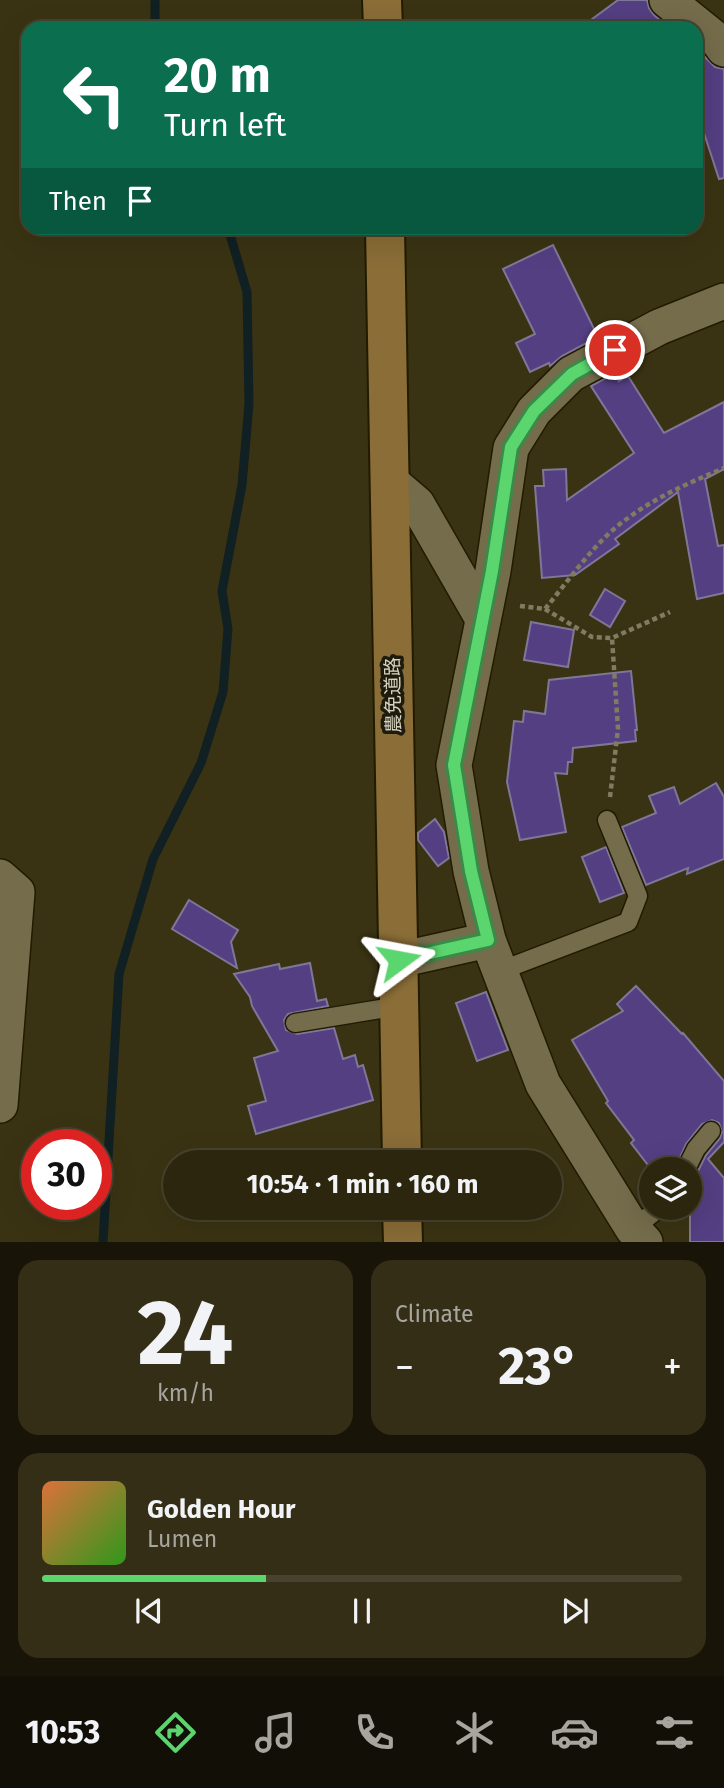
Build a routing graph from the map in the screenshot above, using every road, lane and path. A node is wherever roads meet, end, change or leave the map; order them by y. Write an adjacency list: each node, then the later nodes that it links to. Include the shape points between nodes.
1 (383, 0): 3 (street)
2 (667, 0): 4 (street)
3 (383, 21)
4 (693, 21)
5 (703, 29): 6 (street)
6 (724, 49)
7 (386, 235): 10 (street, 農免道路)
8 (724, 301): 12 (street, via 659,327 572,374 534,411 511,447)
9 (724, 468): 11 (path, via 676,488 627,519 584,560)
10 (389, 480): 12 (street, via 417,504); 18 (street, 農免道路)
11 (545, 609): 12 (path); 14 (path, via 592,637)
12 (485, 610): 17 (street, via 454,765 471,871)
13 (670, 612): 14 (path)
14 (612, 638): 15 (path, via 618,729)
15 (607, 820): 17 (lane, via 638,896 628,922)
16 (0, 877): 21 (street, via 17,892)
17 (494, 956): 18 (street); 27 (street, via 543,1084)
18 (399, 960): 19 (street, 農免道路)
19 (399, 1006): 20 (lane); 24 (street, 農免道路)
20 (295, 1023)
21 (3, 1043): 22 (street)
22 (0, 1105)
23 (712, 1131): 25 (lane)
24 (401, 1150)
25 (692, 1157)
26 (402, 1220): 28 (street)
27 (646, 1226)
28 (403, 1242)

